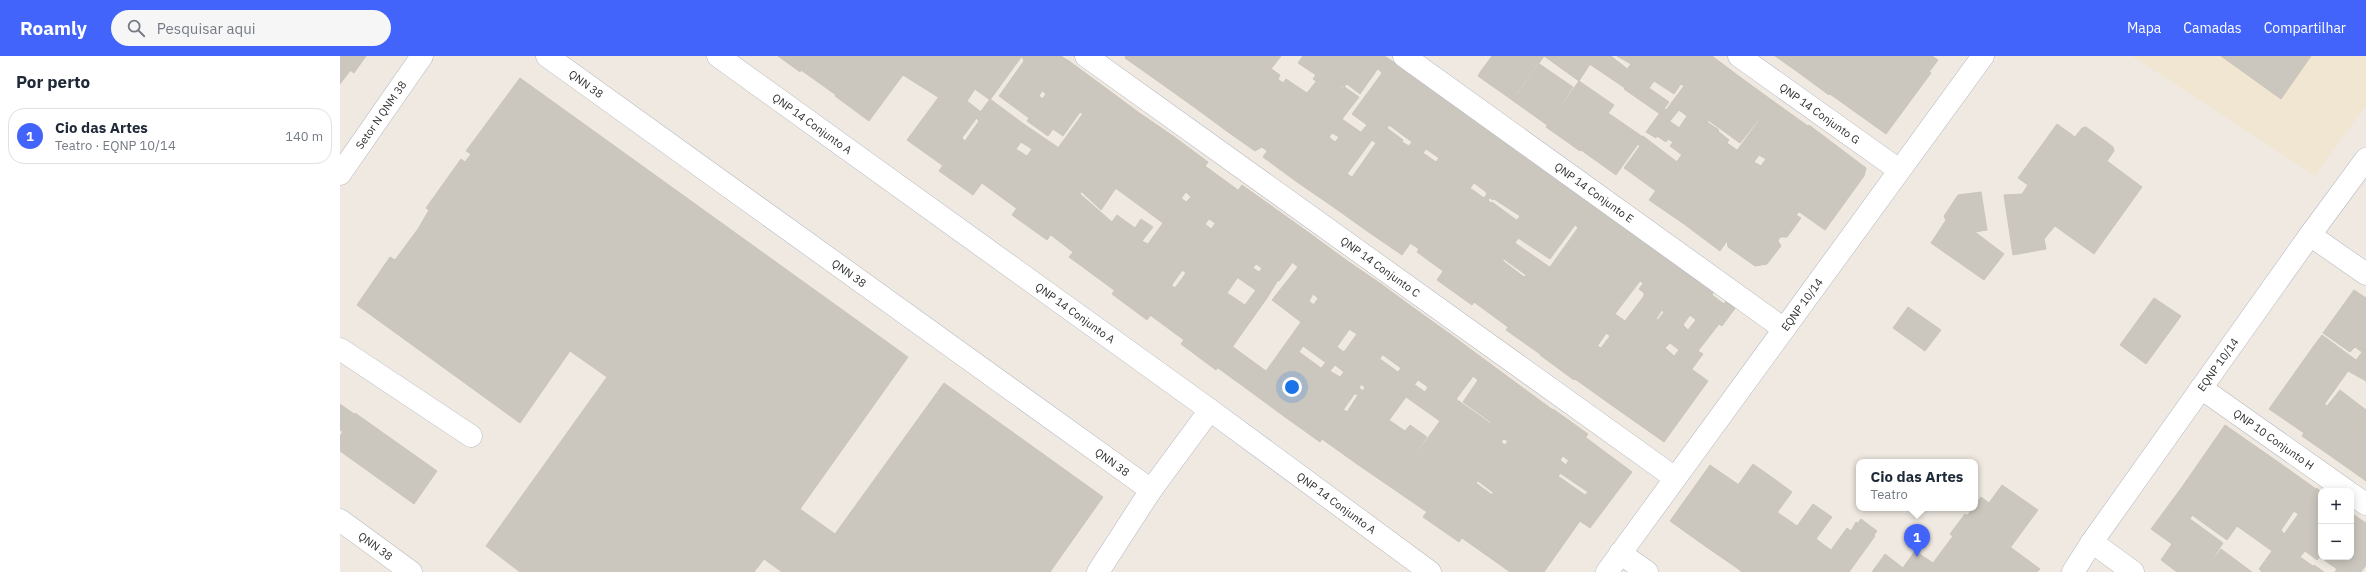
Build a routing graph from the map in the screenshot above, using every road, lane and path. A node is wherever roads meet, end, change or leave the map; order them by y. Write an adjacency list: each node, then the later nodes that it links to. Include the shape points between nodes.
1 (422, 56): 10 (street, Setor N QNM 38)
2 (547, 56): 20 (street, QNN 38)
3 (718, 56): 16 (street, QNP 14 Conjunto A)
4 (1086, 56): 18 (street, QNP 14 Conjunto C)
5 (1404, 56): 13 (street, QNP 14 Conjunto E)
6 (1739, 56): 9 (street, QNP 14 Conjunto G)
7 (1983, 56): 9 (street, EQNP 10/14)
8 (2366, 159): 11 (street, EQNP 10/14)
9 (1899, 170): 13 (street, EQNP 10/14)
10 (340, 174)
11 (2310, 235): 12 (street); 15 (street, EQNP 10/14)
12 (2366, 274)
13 (1784, 329): 18 (street, EQNP 10/14)
14 (340, 348): 17 (street)
15 (2201, 388): 19 (street, QNP 10 Conjunto H); 24 (street, EQNP 10/14)
16 (1210, 410): 20 (street); 28 (street, QNP 14 Conjunto A)
17 (471, 436)
18 (1675, 478): 25 (street, EQNP 10/14)
19 (2343, 488)
20 (1151, 490): 27 (street)
21 (2354, 496): 22 (street)
22 (2366, 504)
23 (340, 520): 26 (street, QNN 38)
24 (2092, 542): 31 (street, EQNP 10/14); 32 (street)
25 (1620, 553): 29 (street, EQNP 10/14); 30 (street)
26 (412, 572)
27 (1098, 572)
28 (1430, 572)
29 (1607, 572)
30 (1647, 572)
31 (2073, 572)
32 (2134, 572)

